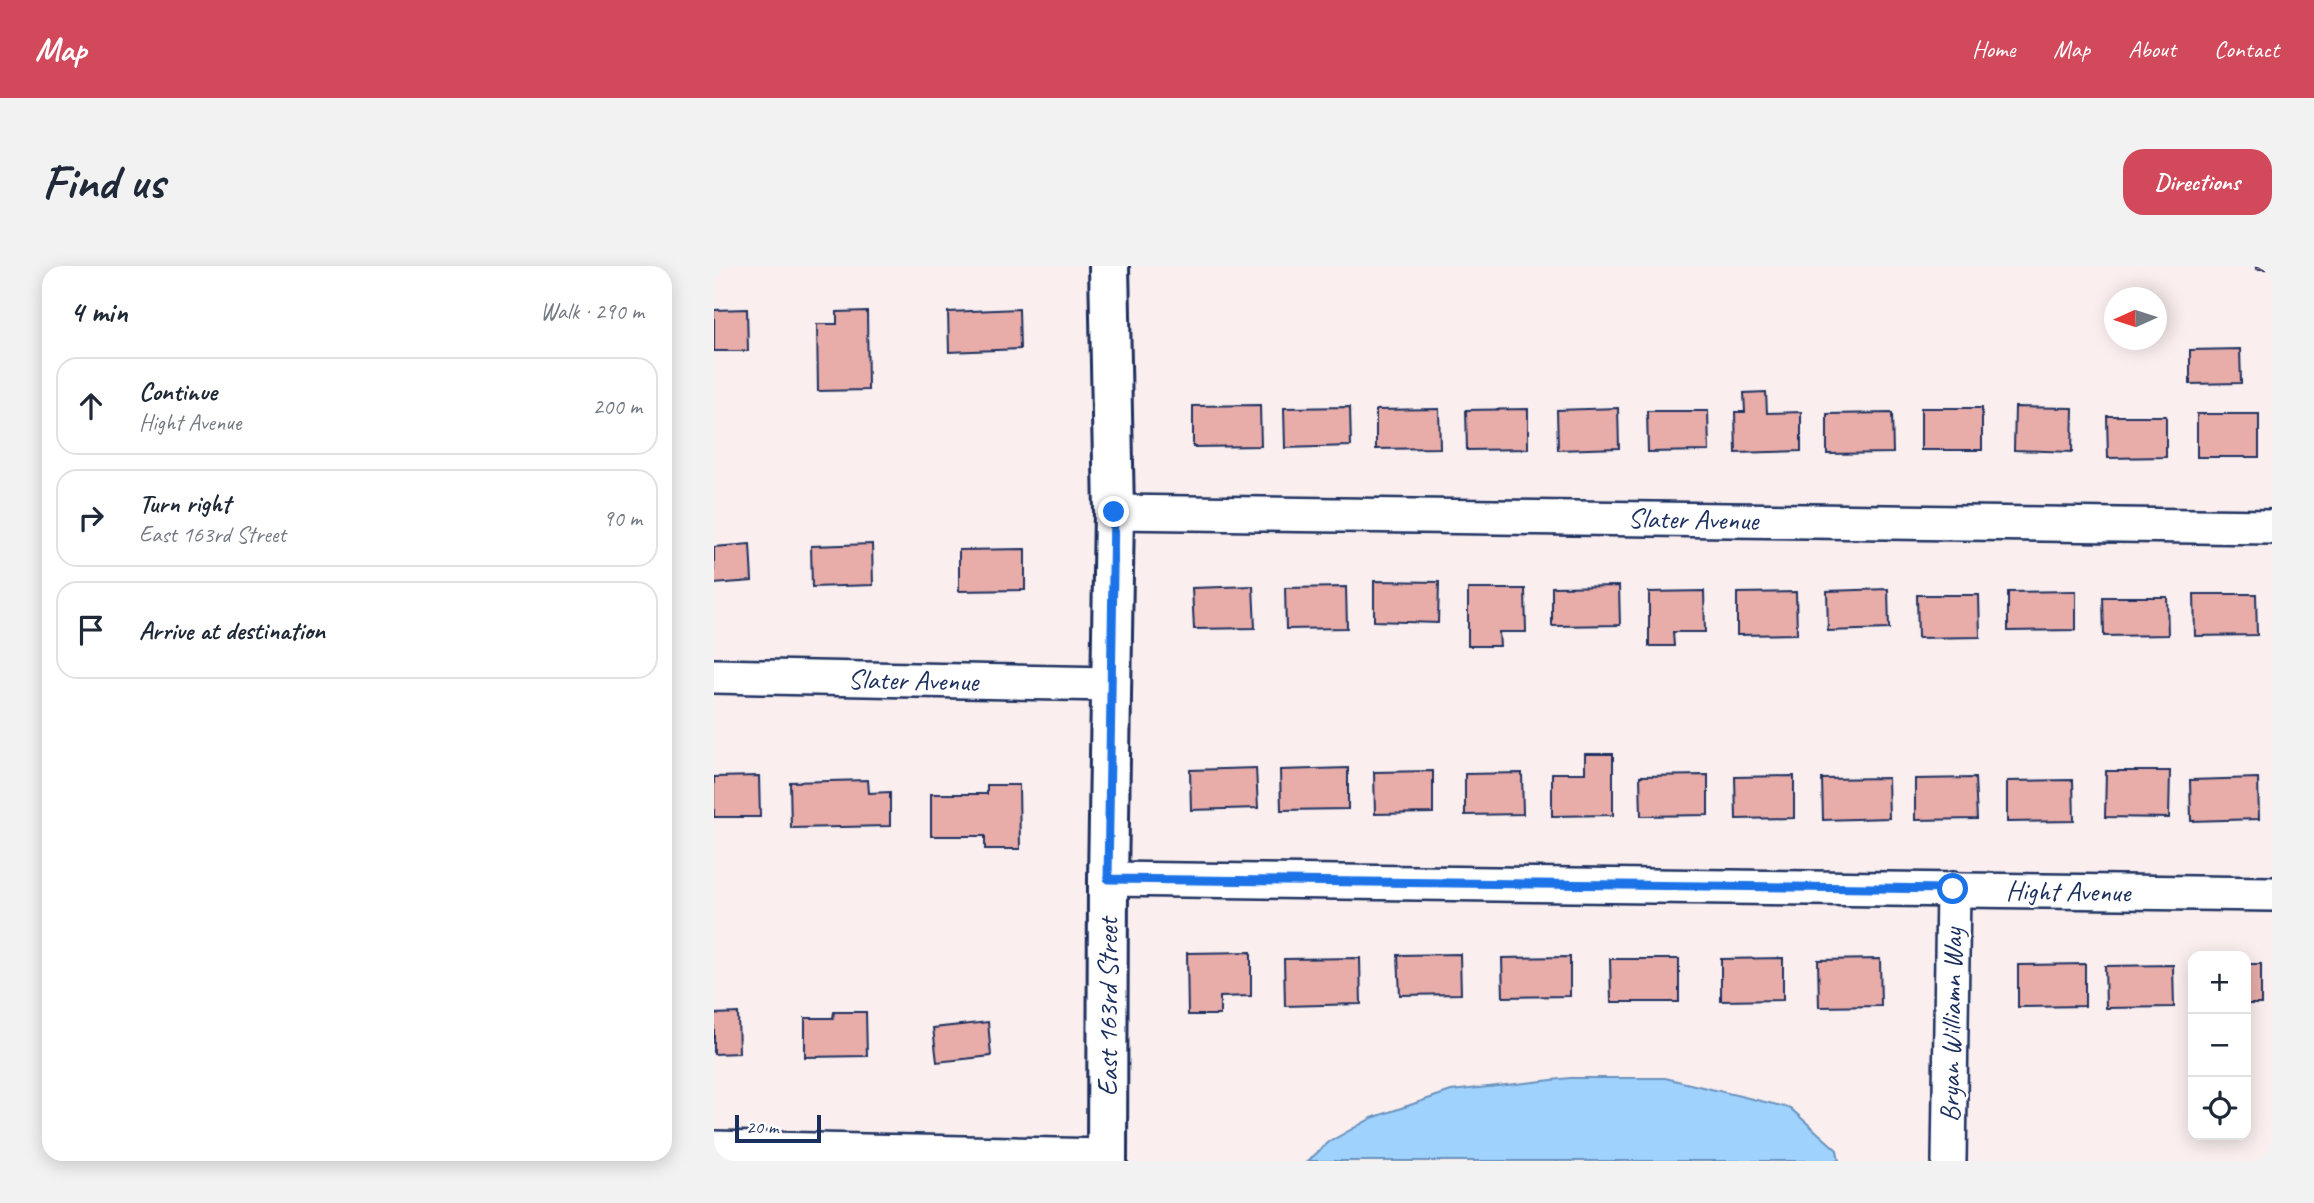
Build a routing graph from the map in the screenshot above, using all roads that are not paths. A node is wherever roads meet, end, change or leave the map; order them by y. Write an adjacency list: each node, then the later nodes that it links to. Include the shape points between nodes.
1 (1109, 266): 2 (street, East 163rd Street)
2 (1114, 512): 3 (street, Slater Avenue); 5 (street, East 163rd Street)
3 (2272, 527)
4 (714, 676): 5 (street, Slater Avenue)
5 (1112, 684): 6 (street, East 163rd Street)
6 (1108, 879): 7 (street, Hight Avenue); 10 (street, East 163rd Street)
7 (1953, 889): 8 (street, Hight Avenue); 11 (street, Bryan Williamn Way)
8 (2272, 894)
9 (714, 1148): 10 (street)
10 (1107, 1158)
11 (1949, 1161)

